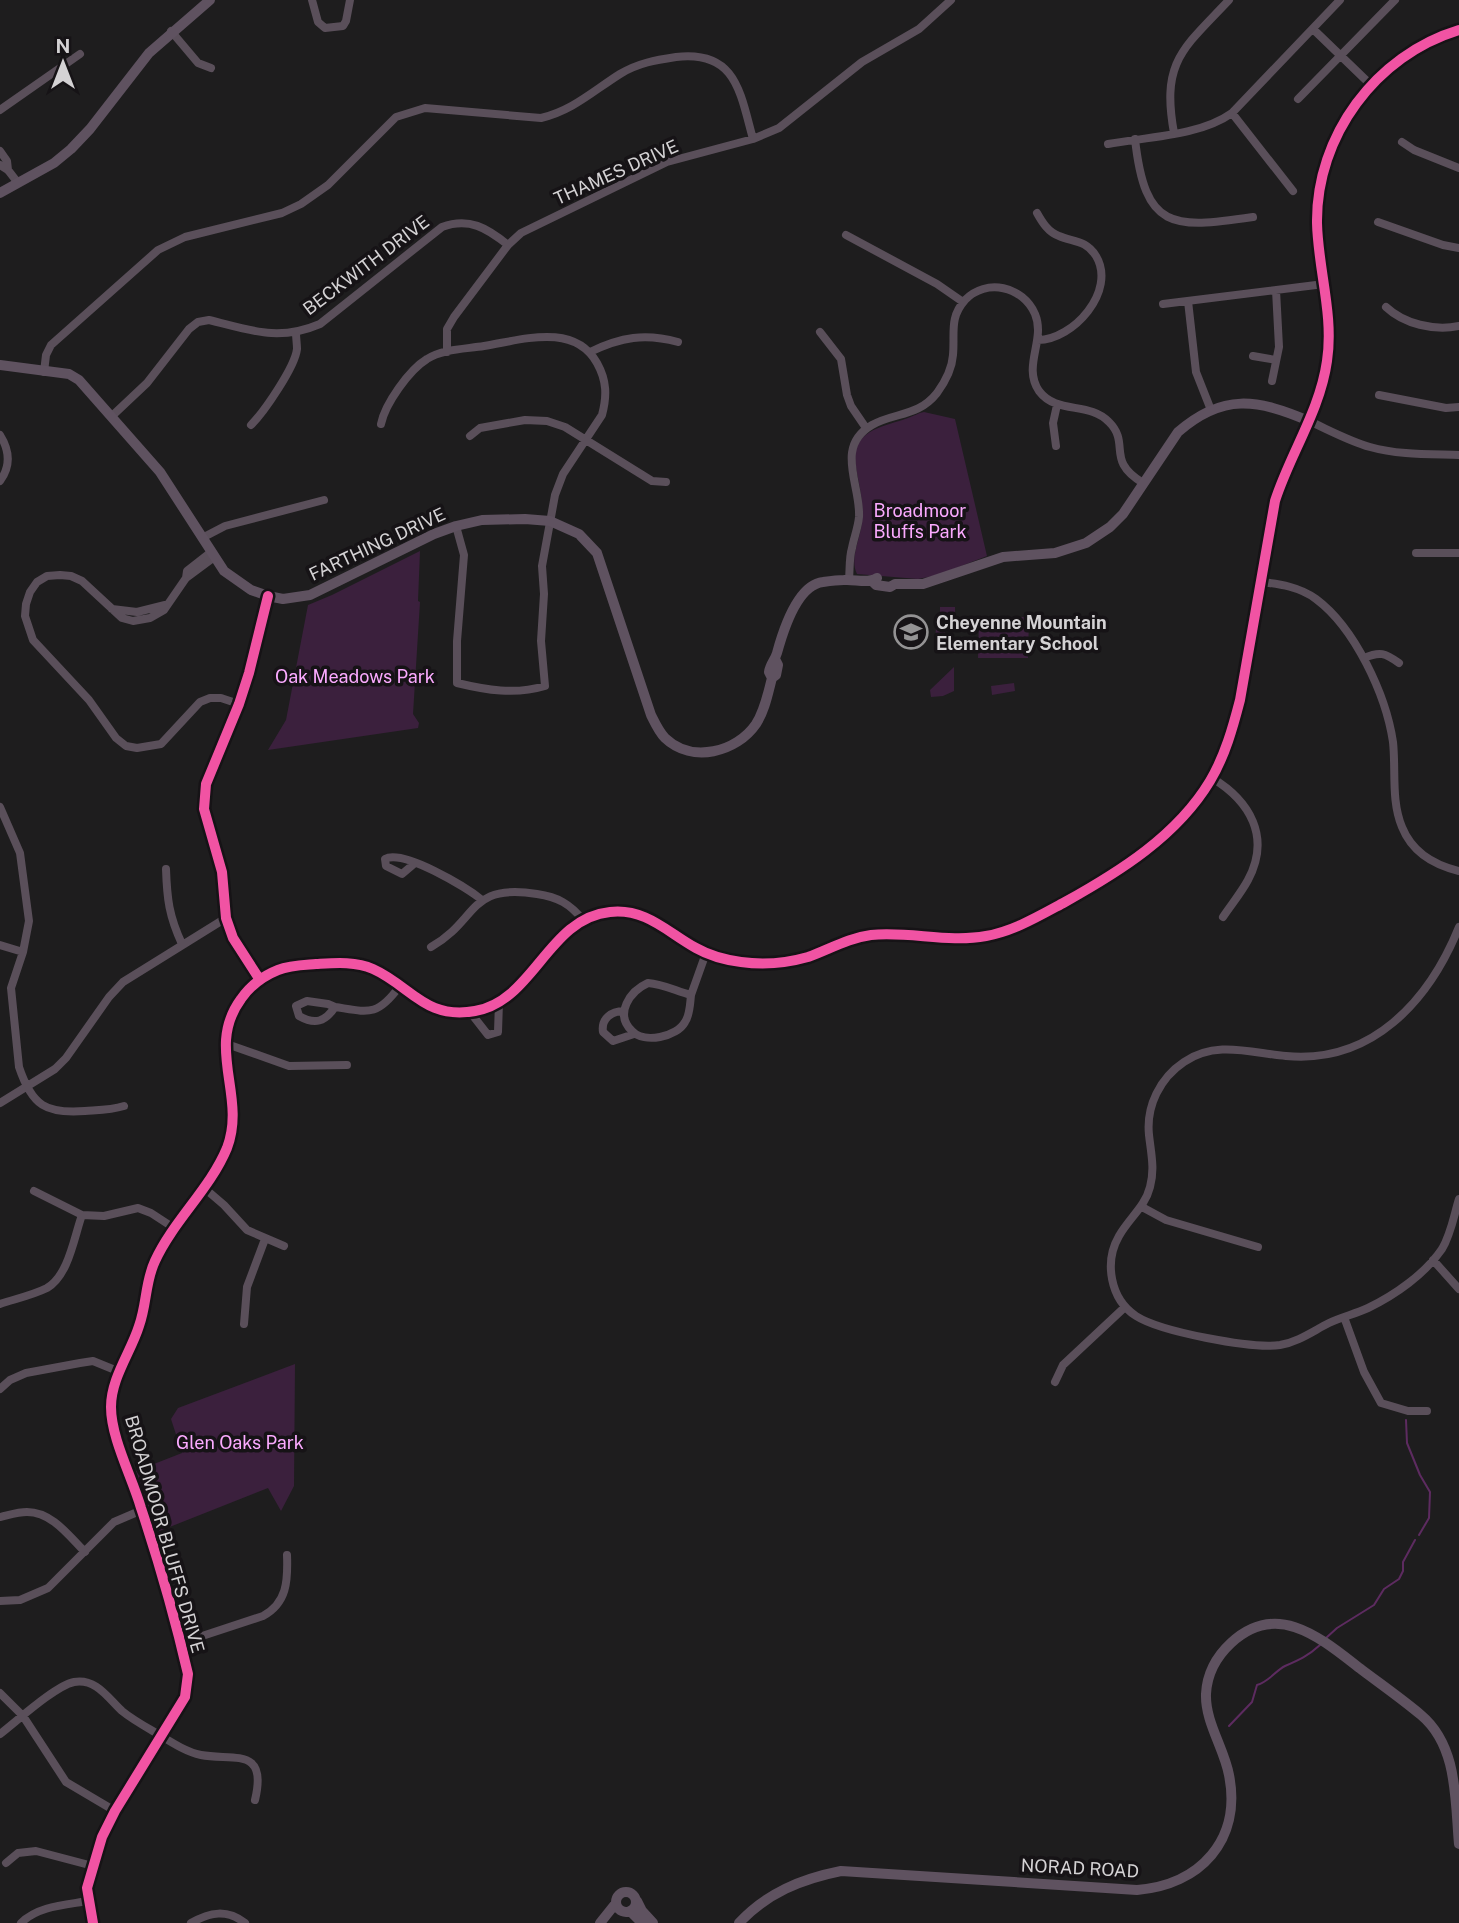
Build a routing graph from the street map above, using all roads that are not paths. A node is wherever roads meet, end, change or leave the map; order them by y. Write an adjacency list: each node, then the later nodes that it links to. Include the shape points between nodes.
1 (210, 0): 10 (street)
2 (312, 0): 3 (street, via 318,22 325,29 343,26)
3 (350, 0)
4 (951, 0): 19 (street, THAMES DRIVE, via 919,29 862,62 779,128)
5 (1229, 0): 18 (street, via 1184,48 1172,75 1169,97)
6 (1340, 0): 8 (street)
7 (1395, 0): 12 (street)
8 (1313, 29): 12 (street); 17 (street)
9 (1459, 30): 14 (street, BROADMOOR BLUFFS DRIVE, via 1418,47)
10 (172, 32): 13 (street, via 198,63); 26 (street, via 149,53 80,140 54,163)
11 (80, 54): 16 (street)
12 (1340, 56): 14 (street); 15 (street)
13 (211, 68)
14 (1371, 85): 35 (street, BROADMOOR BLUFFS DRIVE, via 1350,111 1323,173 1317,225)
15 (1298, 99)
16 (0, 110)
17 (1232, 113): 18 (street, via 1212,124); 27 (street)
18 (1174, 133): 20 (street)
19 (753, 139): 33 (street, THAMES DRIVE, via 667,162 521,233); 51 (street, via 738,85 718,62 704,57 634,66 574,106 541,118 425,108 409,111 385,126 328,185 301,204 185,237 159,250 51,345)
20 (1135, 139): 22 (street); 30 (street, via 1143,186 1160,211 1188,224 1203,225)
21 (1402, 142): 25 (street)
22 (1108, 144)
23 (0, 151): 24 (street, via 7,161)
24 (4, 167): 26 (street)
25 (1459, 168)
26 (18, 183): 28 (street)
27 (1293, 191)
28 (0, 193)
29 (1037, 213): 44 (street, via 1050,231 1089,247 1100,268 1097,294 1081,321 1058,337)
30 (1253, 217)
31 (1378, 222): 34 (street)
32 (846, 235): 38 (street)
33 (508, 245): 43 (street, BECKWITH DRIVE, via 481,226 460,222 442,227 320,324); 46 (street, THAMES DRIVE, via 446,329)
34 (1459, 248)
35 (1324, 284): 36 (street); 58 (street, BROADMOOR BLUFFS DRIVE, via 1327,360)
36 (1276, 290): 37 (street); 49 (street)
37 (1188, 301): 39 (street); 56 (street, via 1196,372)
38 (963, 302): 44 (street, via 988,288 1018,293 1035,314); 61 (street, via 953,321 951,365 936,395 915,410)
39 (1163, 304)
40 (1386, 307): 41 (street, via 1397,317 1434,328)
41 (1459, 326)
42 (820, 332): 61 (street, via 841,359 851,406)
43 (296, 333): 57 (street, BECKWITH DRIVE, via 280,335 209,320 198,322); 60 (street, via 293,362)
44 (1038, 340): 54 (street, via 1033,377 1041,393)
45 (678, 342): 47 (street, via 629,337)
46 (447, 352): 47 (street, via 541,336 562,337); 59 (street, via 417,366 384,410)
47 (590, 352): 64 (street, via 606,390 601,415)
48 (1253, 356): 49 (street)
49 (1276, 359): 52 (street)
50 (0, 366): 51 (street, FARTHING DRIVE)
51 (44, 372): 57 (street, FARTHING DRIVE, via 75,376)
52 (1272, 381)
53 (1379, 395): 55 (street)
54 (1057, 405): 65 (street, via 1053,423); 69 (street, via 1091,410 1108,421 1118,437 1121,464)
55 (1459, 407)
56 (1211, 410): 58 (street, FARTHING DRIVE, via 1261,404); 69 (street, FARTHING DRIVE, via 1178,432)
57 (113, 416): 73 (street, FARTHING DRIVE, via 160,472)
58 (1309, 421): 66 (street, FARTHING DRIVE, via 1372,447); 78 (street, BROADMOOR BLUFFS DRIVE, via 1275,501)
59 (382, 424)
60 (251, 425)
61 (866, 428): 77 (street, via 851,458 859,515)
62 (0, 435): 67 (street, via 8,458)
63 (470, 436): 64 (street, via 480,428 536,419 565,427)
64 (586, 440): 68 (street, via 652,481); 71 (street, via 558,485)
65 (1056, 446)
66 (1459, 455)
67 (0, 481)
68 (666, 482)
69 (1143, 483): 77 (street, FARTHING DRIVE, via 1123,514 1086,543 1055,553 1003,557 923,584)
70 (324, 500): 73 (street, via 225,526)
71 (550, 522): 72 (street, FARTHING DRIVE, via 504,519); 72 (street, via 542,566 545,686 511,691 457,683 464,555); 77 (street, FARTHING DRIVE, via 579,534 597,553 650,715 665,738 685,749 708,752 741,740 761,714 772,678 770,667 801,595 822,582)
72 (456, 526): 79 (street, FARTHING DRIVE, via 310,596)
73 (202, 538): 76 (street, FARTHING DRIVE)
74 (1416, 553): 75 (street)
75 (1459, 553)
76 (212, 556): 79 (street, FARTHING DRIVE, via 236,582); 82 (street, via 187,571 164,610 155,616 122,618 82,581 60,575 37,582 25,616 33,640 126,746 161,744 200,702 210,698)
77 (849, 579)
78 (1261, 582): 80 (street, via 1288,586 1316,599); 83 (street, BROADMOOR BLUFFS DRIVE, via 1240,700)
79 (268, 596): 82 (street)
80 (1364, 658): 81 (street, via 1386,653); 87 (street, via 1391,730 1396,808 1402,828 1425,857)
81 (1399, 663)
82 (239, 704): 90 (street, via 205,795 206,823 222,872)
83 (1212, 778): 89 (street, via 1246,807 1257,843 1248,880); 97 (street, BROADMOOR BLUFFS DRIVE, via 1177,822 1117,873 1007,931 965,938 872,935 782,962 737,962)
84 (0, 807): 96 (street, via 20,853 29,921)
85 (415, 863): 88 (street, via 464,886)
86 (166, 869): 93 (street, via 168,907)
87 (1459, 871)
88 (482, 900): 91 (street, via 507,891 551,896 569,904); 95 (street)
89 (1223, 917)
90 (226, 918): 93 (street); 98 (street)
91 (583, 920): 97 (street, BROADMOOR BLUFFS DRIVE, via 611,912 639,914); 101 (street, BROADMOOR BLUFFS DRIVE)
92 (1459, 927): 114 (street, via 1419,996 1393,1023 1363,1044 1314,1056 1213,1050 1191,1057 1173,1070 1150,1112 1153,1176)
93 (182, 944): 108 (street, via 123,982 66,1058)
94 (0, 945): 96 (street)
95 (431, 947)
96 (23, 952): 108 (street, via 10,988 19,1067)
97 (706, 953): 100 (street)
98 (260, 980): 99 (street, BROADMOOR BLUFFS DRIVE, via 288,967 354,964 377,971); 106 (street, BROADMOOR BLUFFS DRIVE, via 236,1006)
99 (399, 987): 102 (street, via 387,1003 370,1012); 104 (street, BROADMOOR BLUFFS DRIVE, via 439,1010)
100 (691, 995): 103 (street, via 648,983 628,998); 105 (street, via 686,1021 678,1032 648,1037)
101 (499, 1002): 104 (street, BROADMOOR BLUFFS DRIVE); 104 (street, via 498,1032 488,1035)
102 (335, 1007)
103 (624, 1011): 105 (street); 105 (street, via 611,1013 603,1032 613,1041)
104 (470, 1013)
105 (634, 1034)
106 (224, 1043): 107 (street, via 289,1066); 111 (street, BROADMOOR BLUFFS DRIVE, via 232,1096 230,1134)
107 (347, 1065)
108 (27, 1087): 109 (street); 110 (street, via 41,1104 62,1112)
109 (0, 1103)
110 (124, 1106)
111 (203, 1187): 116 (street, BROADMOOR BLUFFS DRIVE); 117 (street, via 247,1230)
112 (34, 1191): 115 (street)
113 (1459, 1199): 120 (street, via 1448,1237)
114 (1142, 1207): 119 (street, via 1166,1220); 123 (street, via 1119,1237 1112,1258 1114,1286)
115 (82, 1214): 116 (street, via 104,1216 138,1209); 122 (street, via 55,1281)
116 (174, 1228): 126 (street, BROADMOOR BLUFFS DRIVE, via 151,1269 140,1325)
117 (265, 1239): 118 (street); 125 (street, via 247,1287)
118 (284, 1247)
119 (1258, 1247)
120 (1433, 1260): 121 (street); 124 (street, via 1390,1296)
121 (1459, 1289)
122 (0, 1304)
123 (1125, 1307): 124 (street, via 1166,1328 1264,1345 1296,1340); 127 (street, via 1063,1365)
124 (1344, 1317): 129 (street, via 1381,1403 1409,1411)
125 (244, 1324)
126 (120, 1371): 128 (street, via 93,1361 80,1363 26,1373); 130 (street, BROADMOOR BLUFFS DRIVE, via 112,1398 113,1419)
127 (1055, 1382)
128 (0, 1390)
129 (1427, 1410)
130 (142, 1510): 132 (street, via 114,1522); 135 (street, BROADMOOR BLUFFS DRIVE)
131 (0, 1517): 132 (street, via 24,1511 45,1516)
132 (85, 1552): 134 (street, via 48,1588 20,1600)
133 (287, 1555): 135 (street, via 285,1592 272,1611)
134 (0, 1601)
135 (181, 1643): 139 (street, BROADMOOR BLUFFS DRIVE, via 187,1687)
136 (0, 1693): 137 (street)
137 (23, 1716): 138 (street); 139 (street, via 62,1687 89,1682 123,1712); 141 (street, via 66,1782)
138 (0, 1734)
139 (162, 1737): 140 (street, via 202,1755 242,1757 257,1774); 141 (street, BROADMOOR BLUFFS DRIVE)
140 (255, 1800)
141 (115, 1811): 144 (street, BROADMOOR BLUFFS DRIVE)
142 (1459, 1844): 148 (street, NORAD ROAD, via 1451,1767 1440,1738 1418,1712 1324,1641 1288,1624 1254,1628 1237,1637 1215,1663 1206,1692 1207,1708 1229,1776 1231,1814 1215,1852 1187,1876 1171,1884 1137,1889 841,1871 793,1884)
143 (6, 1863): 144 (street, via 18,1853 36,1851)
144 (93, 1866): 145 (street, BROADMOOR BLUFFS DRIVE)
145 (88, 1901): 149 (street, via 43,1909); 150 (street, BROADMOOR BLUFFS DRIVE)
146 (637, 1901): 147 (street, via 635,1908); 147 (street, via 624,1892 619,1895); 156 (street)
147 (623, 1909): 153 (street); 154 (street); 155 (street)
148 (752, 1909): 157 (street); 158 (street, NORAD ROAD)
149 (20, 1923)
150 (93, 1923)
151 (191, 1923): 152 (street, via 206,1914 223,1913)
152 (245, 1923)
153 (600, 1923)
154 (609, 1923)
155 (642, 1923)
156 (653, 1923)
157 (731, 1923)
158 (739, 1923)

